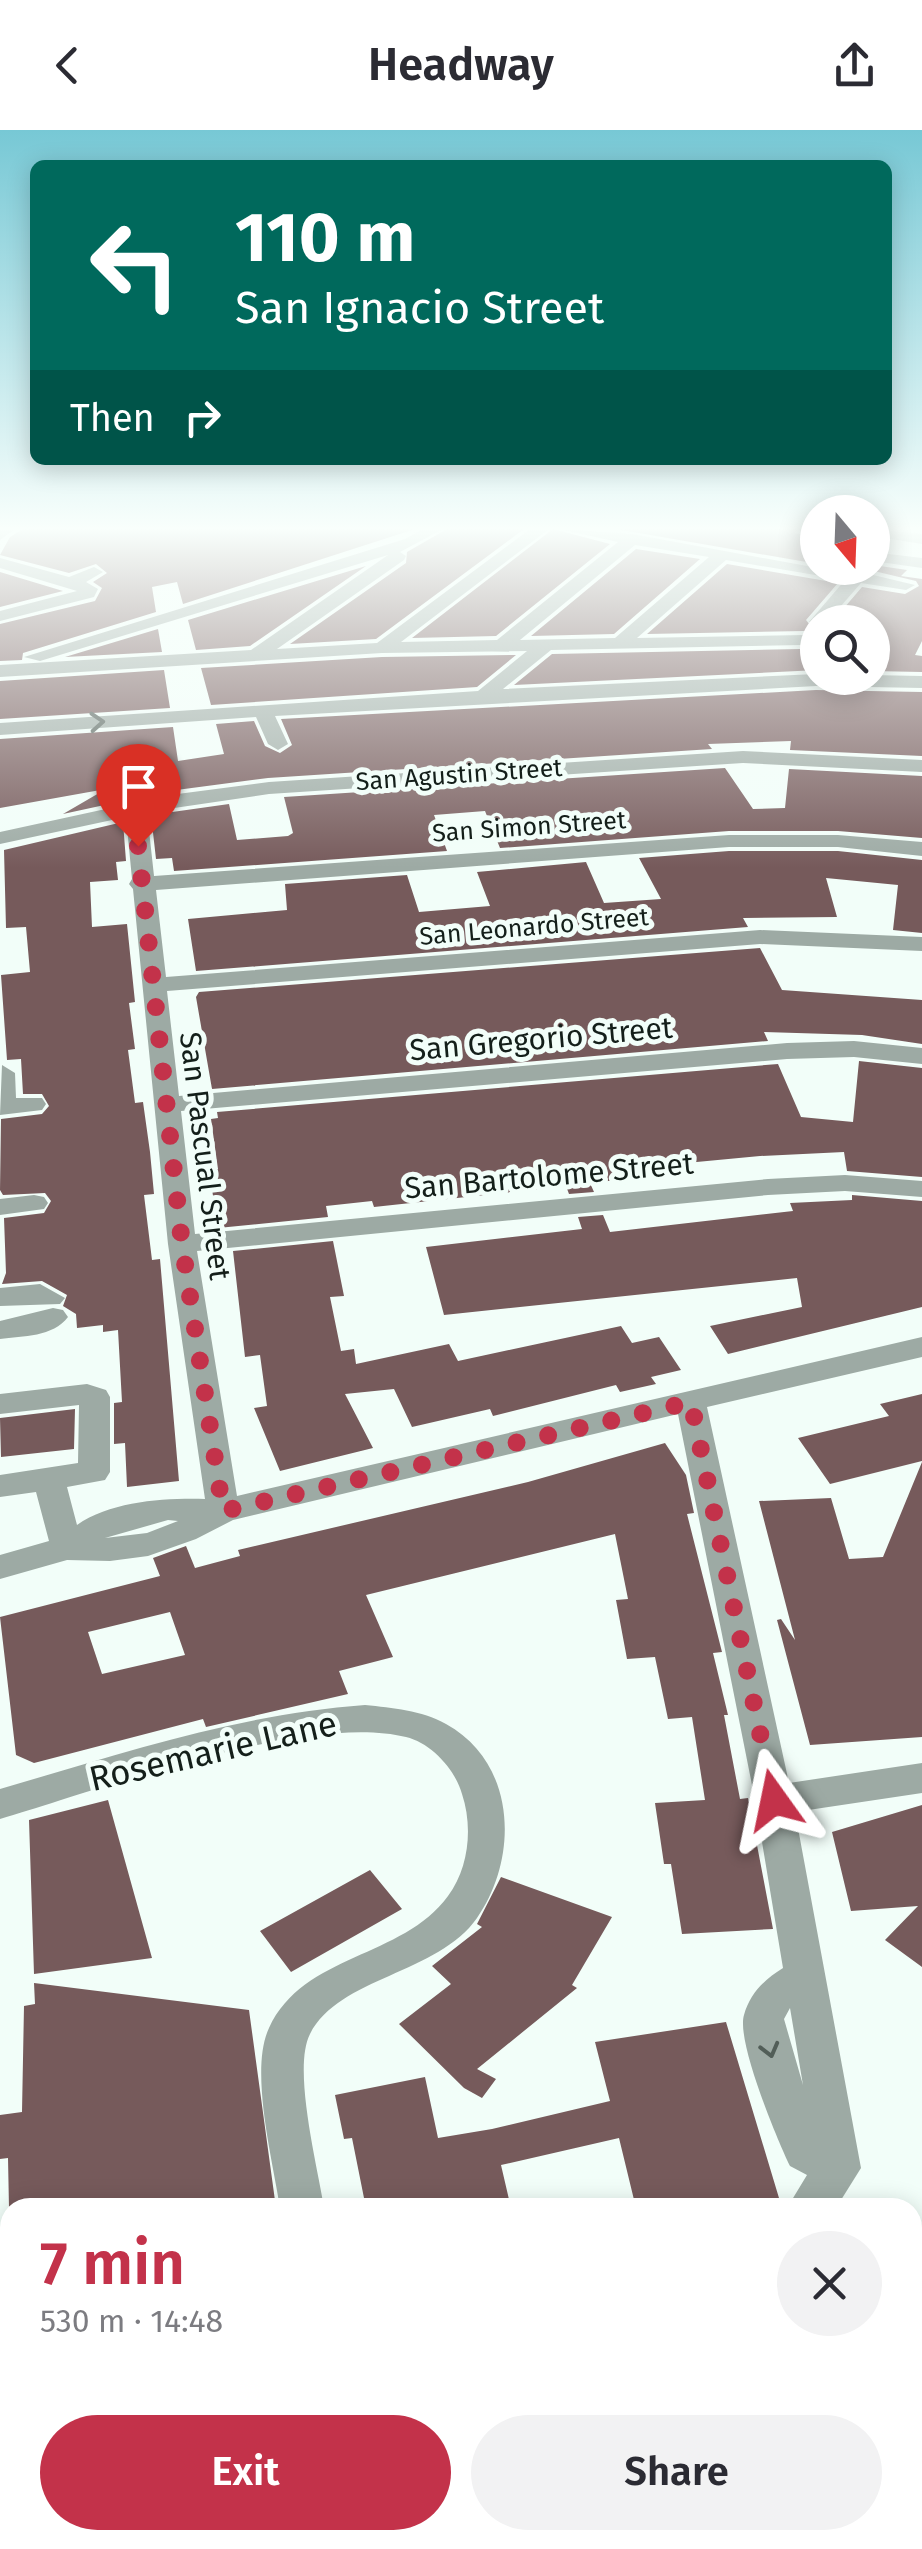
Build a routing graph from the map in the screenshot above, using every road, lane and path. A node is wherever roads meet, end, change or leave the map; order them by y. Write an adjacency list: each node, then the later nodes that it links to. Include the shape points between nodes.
1 (89, 642): 11 (street)
2 (274, 642): 10 (street)
3 (390, 642): 9 (street)
4 (507, 642): 7 (street)
5 (621, 642): 6 (street); 8 (street)
6 (800, 643)
7 (504, 644): 8 (street); 9 (street)
8 (547, 644): 14 (street)
9 (382, 648): 10 (street)
10 (256, 655): 11 (street)
11 (0, 669)
12 (890, 674): 13 (street)
13 (915, 682): 14 (street, via 816,680)
14 (482, 696): 15 (street)
15 (263, 711): 16 (street, one-way to 15); 17 (street)
16 (0, 729)
17 (278, 744)
18 (922, 766): 19 (street, San Agustin Street, via 674,759 268,788)
19 (136, 808): 20 (street, San Agustin Street); 22 (street, San Pascual Street)
20 (0, 838)
21 (922, 849): 22 (street, San Simon Street, via 729,840)
22 (140, 884): 24 (street, San Pascual Street)
23 (922, 944): 24 (street, San Leonardo Street, via 760,937)
24 (152, 985): 28 (street, San Pascual Street)
25 (922, 1056): 28 (street, San Gregorio Street, via 787,1050)
26 (2, 1072): 29 (street)
27 (33, 1104): 29 (street)
28 (165, 1105): 33 (street, San Pascual Street)
29 (2, 1107)
30 (922, 1189): 33 (street, San Bartolome Street, via 768,1187)
31 (34, 1203): 32 (street)
32 (0, 1206)
33 (182, 1244): 41 (street, San Pascual Street)
34 (0, 1296): 35 (street, via 40,1294 51,1307 40,1324)
35 (0, 1330)
36 (922, 1346): 37 (street)
37 (691, 1402): 41 (street); 45 (street)
38 (0, 1404): 39 (street, via 94,1398 94,1472)
39 (49, 1480): 40 (street); 42 (street)
40 (0, 1486)
41 (223, 1511): 42 (street, via 176,1538 128,1550); 42 (street, via 168,1508 102,1524)
42 (74, 1549): 43 (street)
43 (0, 1567)
44 (922, 1778): 45 (street)
45 (774, 1800): 48 (street, via 807,1974 770,2000 764,2024 804,2152 839,2168)
46 (0, 1804): 47 (street, Rosemarie Lane, via 124,1780 272,1731 346,1717 408,1723 460,1753 478,1780 488,1814 486,1855 454,1919 329,1993 301,2013 286,2037)
47 (301, 2198)
48 (817, 2198)

